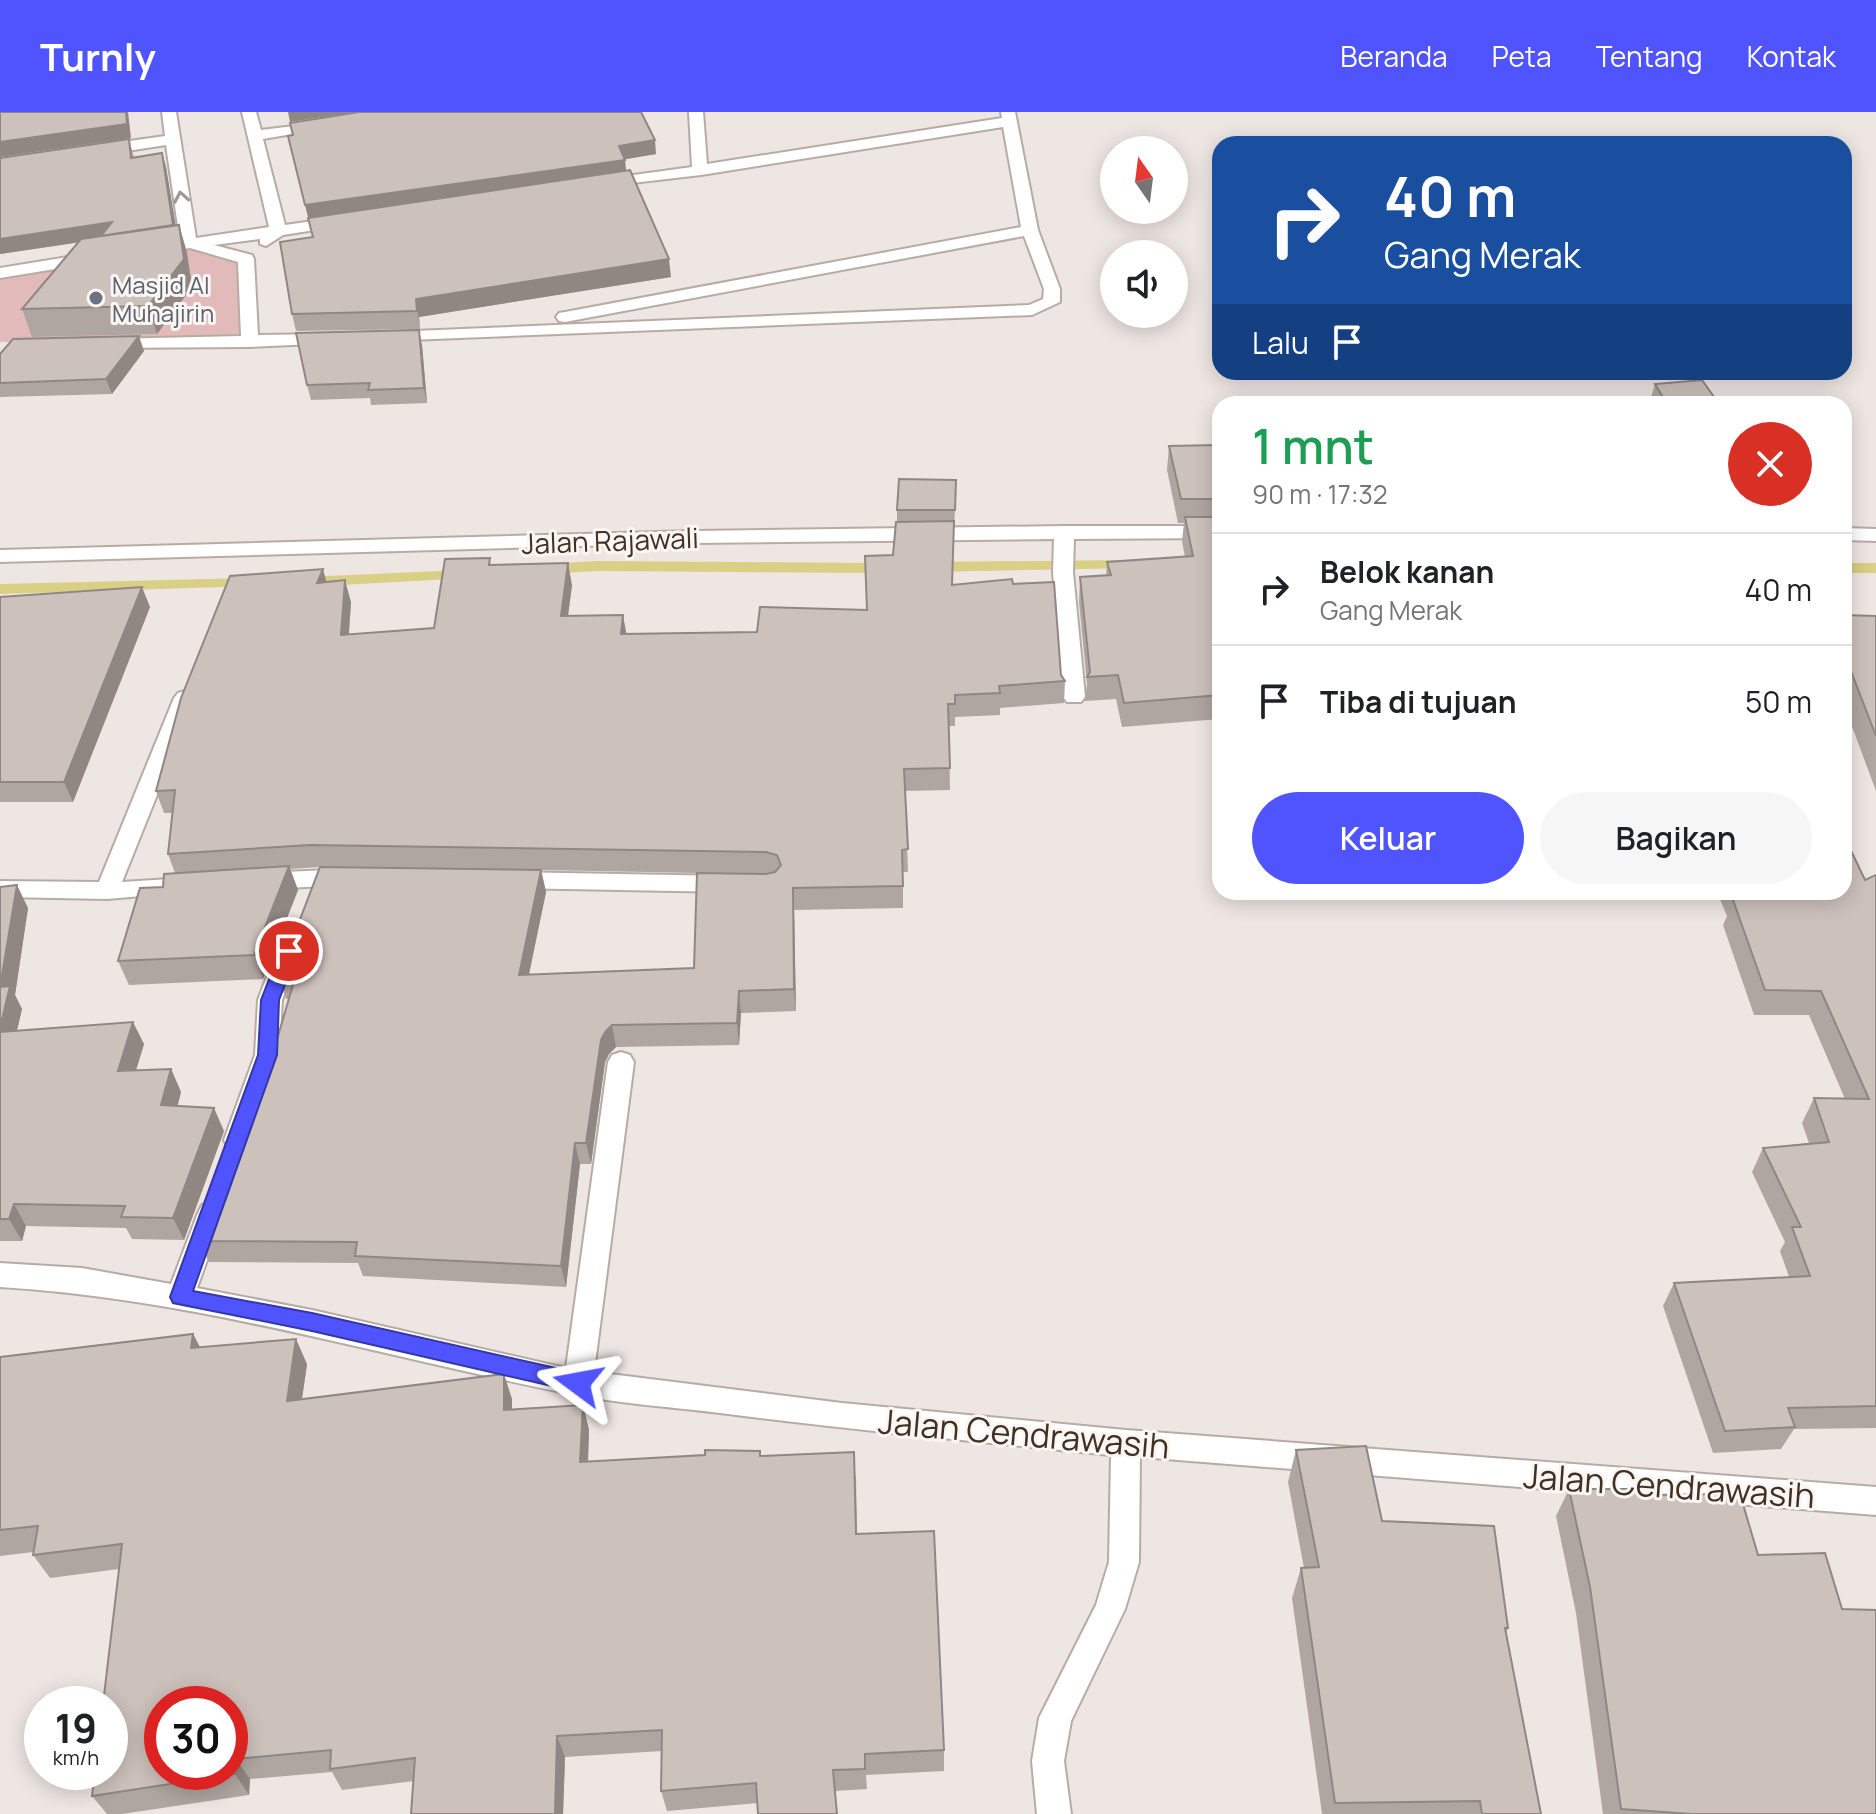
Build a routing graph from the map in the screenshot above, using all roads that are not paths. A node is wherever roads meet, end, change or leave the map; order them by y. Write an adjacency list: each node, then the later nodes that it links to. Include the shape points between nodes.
1 (169, 112): 7 (street)
2 (249, 112): 6 (street)
3 (696, 112): 9 (street)
4 (1010, 117): 9 (street); 12 (street)
5 (343, 122): 6 (street)
6 (253, 136): 13 (street)
7 (171, 140): 8 (street); 14 (street, one-way to 7)
8 (78, 154)
9 (701, 170): 10 (street)
10 (591, 186)
11 (356, 219): 13 (street)
12 (1030, 230): 19 (street); 20 (street, via 1053,296 1032,310)
13 (278, 231): 14 (street); 17 (street)
14 (189, 243): 15 (street); 17 (street)
15 (142, 251)
16 (110, 256): 18 (street)
17 (246, 259): 24 (street)
18 (0, 273)
19 (661, 298): 20 (street, via 684,308 685,315); 21 (street)
20 (673, 323): 21 (street)
21 (478, 334): 22 (street)
22 (371, 338)
23 (341, 339): 24 (street)
24 (250, 342): 25 (street)
25 (91, 345)
26 (1212, 532): 29 (street, Jalan Rajawali)
27 (1852, 534): 28 (street)
28 (1876, 535)
29 (1063, 538): 30 (street, Jalan Rajawali, via 694,537 241,558); 32 (street)
30 (2, 560)
31 (193, 677): 40 (street)
32 (1074, 697)
33 (317, 878): 34 (street); 36 (street); 41 (street)
34 (367, 878)
35 (490, 880): 38 (street)
36 (242, 882)
37 (197, 885): 40 (street)
38 (752, 885)
39 (0, 889): 40 (street)
40 (107, 891)
41 (306, 905)
42 (296, 932): 45 (street, via 270,1000 267,1055)
43 (621, 1062): 46 (street)
44 (0, 1275): 45 (street, Jalan Cendrawasih, via 82,1280)
45 (180, 1297): 46 (street, Jalan Cendrawasih)
46 (578, 1383): 47 (street, Jalan Cendrawasih, via 842,1416)
47 (1126, 1443): 48 (street, Jalan Cendrawasih); 49 (street, via 1124,1562 1110,1609 1055,1718 1048,1761)
48 (1876, 1501)
49 (1054, 1814)

